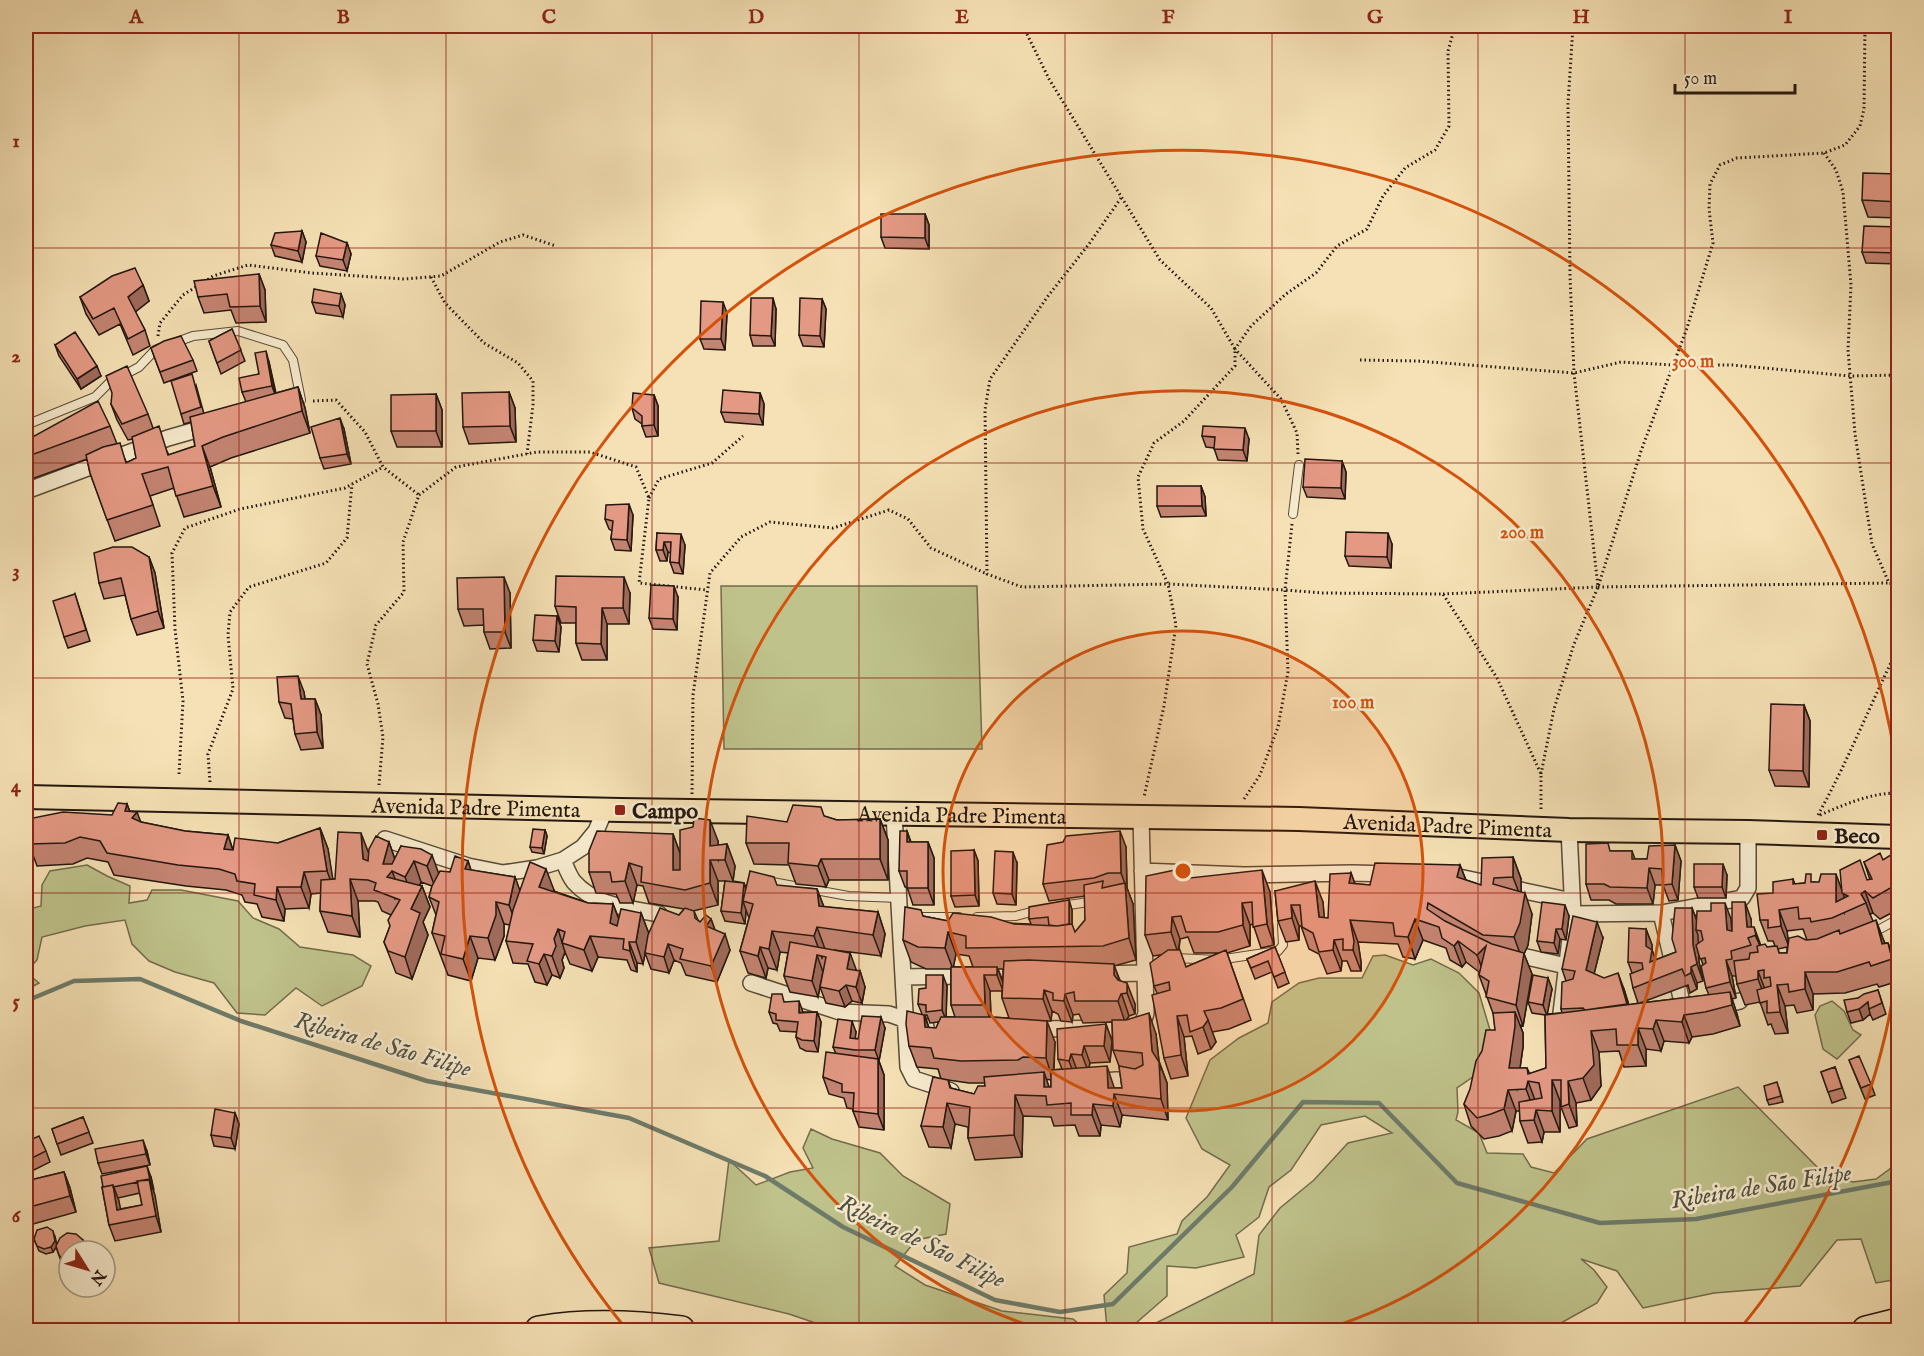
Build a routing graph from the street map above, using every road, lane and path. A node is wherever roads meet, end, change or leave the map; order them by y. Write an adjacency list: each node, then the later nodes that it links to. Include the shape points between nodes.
1 (1023, 26): 6 (path, via 1049,79)
2 (1455, 26): 9 (path, via 1448,51 1449,126 1435,150 1406,168 1383,196 1367,230 1337,246 1316,273 1251,326)
3 (1573, 26): 13 (path, via 1568,104)
4 (1865, 26): 5 (path, via 1864,109 1860,126 1845,145)
5 (1824, 153): 12 (path, via 1737,158 1720,165 1710,184 1708,209 1713,243); 15 (path, via 1836,170 1843,192 1851,285)
6 (1121, 198): 9 (path, via 1160,260 1211,308); 28 (path, via 990,379 985,410)
7 (556, 246): 8 (path, via 523,235 500,242 441,276)
8 (431, 277): 10 (path, via 381,278 248,265 213,276 183,295 160,323); 20 (path, via 445,303 484,343 518,363 533,381)
9 (1235, 349): 21 (path, via 1281,399 1297,433); 30 (path, via 1235,366 1184,421 1154,443 1138,477 1143,529)
10 (155, 350): 16 (lane, via 193,336 238,331 283,345 293,360); 18 (lane, via 139,367 109,383 95,397)
11 (1360, 360): 13 (path)
12 (1673, 365): 13 (path, via 1621,362); 15 (path, via 1732,365); 32 (path)
13 (1574, 374): 32 (path)
14 (1899, 375): 15 (path)
15 (1850, 376): 29 (path, via 1872,544)
16 (301, 402): 22 (path, via 336,400 365,432)
17 (223, 422): 24 (street, via 168,438)
18 (26, 425)
19 (743, 436): 26 (path, via 711,464 659,479)
20 (527, 454): 25 (path, via 456,467); 26 (path, via 590,452 636,467)
21 (1299, 465): 27 (lane)
22 (383, 467): 23 (path); 25 (path)
23 (352, 484): 37 (path, via 240,509 185,528 172,553 183,701); 41 (path, via 347,538 327,563 249,587 230,612 233,689 208,754)
24 (26, 491)
25 (419, 495): 42 (path, via 403,542 404,592 376,625 367,664 383,737)
26 (648, 498): 33 (path, via 639,583)
27 (1293, 514): 34 (path)
28 (987, 574): 30 (path, via 1022,586); 33 (path, via 931,548 908,519 889,510 833,528 770,522 741,537 710,573)
29 (1889, 583): 31 (path); 32 (path)
30 (1167, 584): 34 (path); 46 (path, via 1176,626)
31 (1899, 585)
32 (1598, 587): 35 (path); 38 (path, via 1574,644 1554,709)
33 (707, 590): 44 (path, via 693,695)
34 (1285, 590): 35 (path); 47 (path, via 1288,672 1278,727 1260,775)
35 (1443, 594): 38 (path, via 1497,678)
36 (1899, 648): 39 (path, via 1817,816 1862,798)
37 (179, 774)
38 (1541, 774): 48 (path)
39 (1899, 793)
40 (26, 797): 41 (main road, Avenida Padre Pimenta)
41 (211, 801): 42 (main road, Avenida Padre Pimenta)
42 (377, 805): 43 (main road, Avenida Padre Pimenta)
43 (605, 810): 44 (main road, Avenida Padre Pimenta); 53 (street, via 584,847)
44 (692, 811): 45 (main road, Avenida Padre Pimenta)
45 (894, 814): 46 (main road, Avenida Padre Pimenta); 58 (street)
46 (1141, 817): 47 (main road, Avenida Padre Pimenta); 54 (street)
47 (1231, 818): 48 (main road, Avenida Padre Pimenta)
48 (1541, 828): 49 (main road, Avenida Padre Pimenta)
49 (1569, 830): 50 (main road, Avenida Padre Pimenta); 61 (street)
50 (1748, 832): 51 (main road, Avenida Padre Pimenta); 63 (street, via 1748,888 1742,898)
51 (1899, 837)
52 (385, 839): 53 (street, via 503,873)
53 (563, 861): 64 (street, via 573,881 590,896)
54 (1142, 871): 55 (street, via 1281,880 1352,873); 74 (street, via 1137,893)
55 (1409, 875)
56 (1432, 875): 61 (street, via 1454,876)
57 (760, 880): 58 (lane, via 848,896)
58 (899, 898): 66 (street)
59 (1100, 900): 60 (lane)
60 (1057, 907)
61 (1573, 907): 63 (street); 73 (street)
62 (1046, 909): 65 (lane)
63 (1661, 913): 80 (street)
64 (659, 914)
65 (1016, 916): 66 (lane); 69 (lane)
66 (900, 917): 77 (street)
67 (1899, 919): 70 (lane)
68 (1282, 921): 72 (lane, via 1283,945 1278,951 1218,960)
69 (1017, 926)
70 (1859, 939)
71 (1490, 951): 73 (street)
72 (1167, 960)
73 (1566, 966): 83 (street, via 1561,1024)
74 (1149, 967): 75 (street); 84 (street, via 1145,1020 1138,1027)
75 (1087, 974)
76 (1041, 975): 77 (street)
77 (903, 977): 82 (street)
78 (751, 983): 82 (street, via 840,1012 889,1014)
79 (1740, 1001): 80 (street, via 1710,1008)
80 (1681, 1008): 81 (street, via 1676,1013)
81 (1653, 1016)
82 (906, 1020): 85 (street); 88 (street, via 908,1067 914,1078)
83 (1587, 1024)
84 (1016, 1029)
85 (946, 1030)
86 (1144, 1081): 87 (street)
87 (1013, 1090)
88 (969, 1094)
89 (1899, 1322): 92 (highway)
90 (538, 1330): 91 (highway, via 613,1325)
91 (681, 1330)
92 (1866, 1330)

